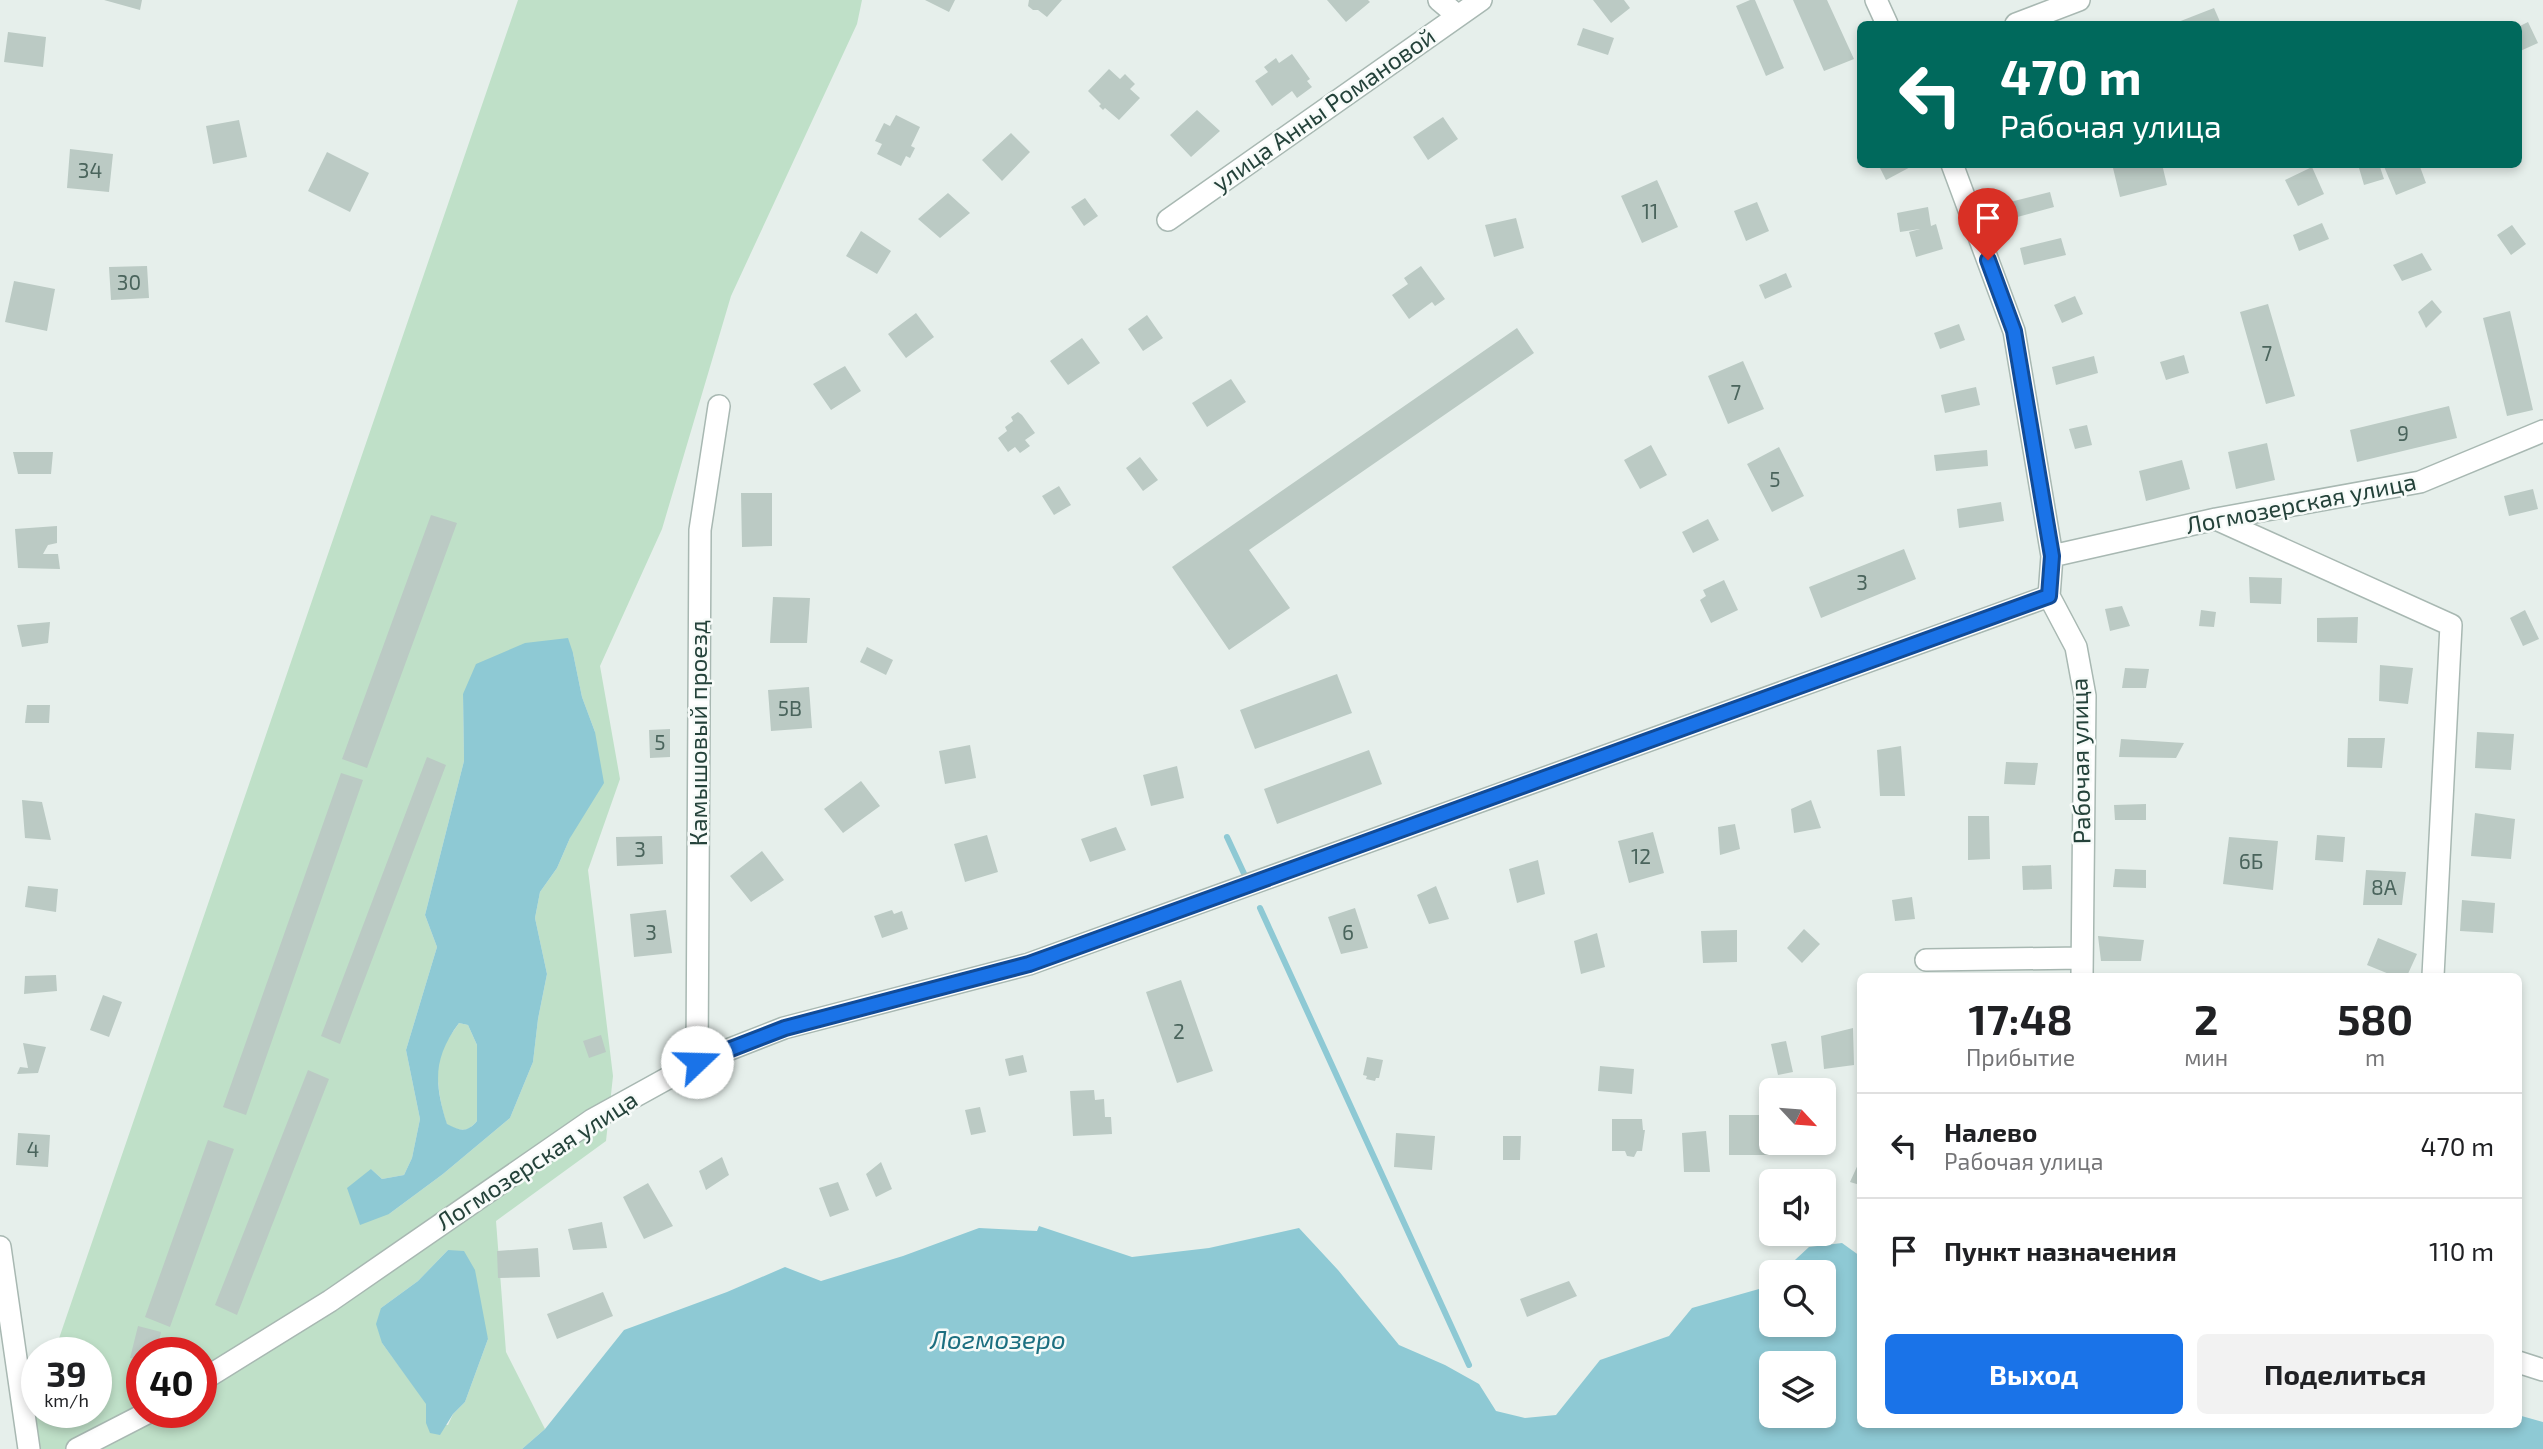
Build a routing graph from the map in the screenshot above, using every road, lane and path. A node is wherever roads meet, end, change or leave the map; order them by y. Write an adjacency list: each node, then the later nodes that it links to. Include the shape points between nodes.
1 (1439, 0): 5 (street)
2 (1480, 0): 5 (street, улица Анны Романовой)
3 (1877, 0): 6 (street)
4 (2079, 0): 7 (street)
5 (1458, 16): 9 (street, улица Анны Романовой)
6 (1886, 21)
7 (2024, 21)
8 (1953, 168): 13 (street, via 2014,331)
9 (1168, 220)
10 (719, 406): 18 (street, Камышовый проезд, via 700,530)
11 (2543, 431): 12 (street, Логмозерская улица, via 2420,482)
12 (2216, 519): 13 (street, Логмозерская улица); 17 (street, via 2451,625)
13 (2052, 556): 14 (street)
14 (2049, 596): 16 (street, Рабочая улица, via 2076,647 2085,696); 18 (street, Логмозерская улица, via 1029,964 785,1028)
15 (1926, 960): 16 (street)
16 (2082, 967)
17 (2432, 973)
18 (697, 1062): 22 (street, Логмозерская улица, via 592,1120 330,1301)
19 (0, 1247): 24 (street)
20 (2522, 1363): 21 (street)
21 (2543, 1370)
22 (217, 1371)
23 (126, 1424): 25 (street)
24 (29, 1449)
25 (77, 1449)

